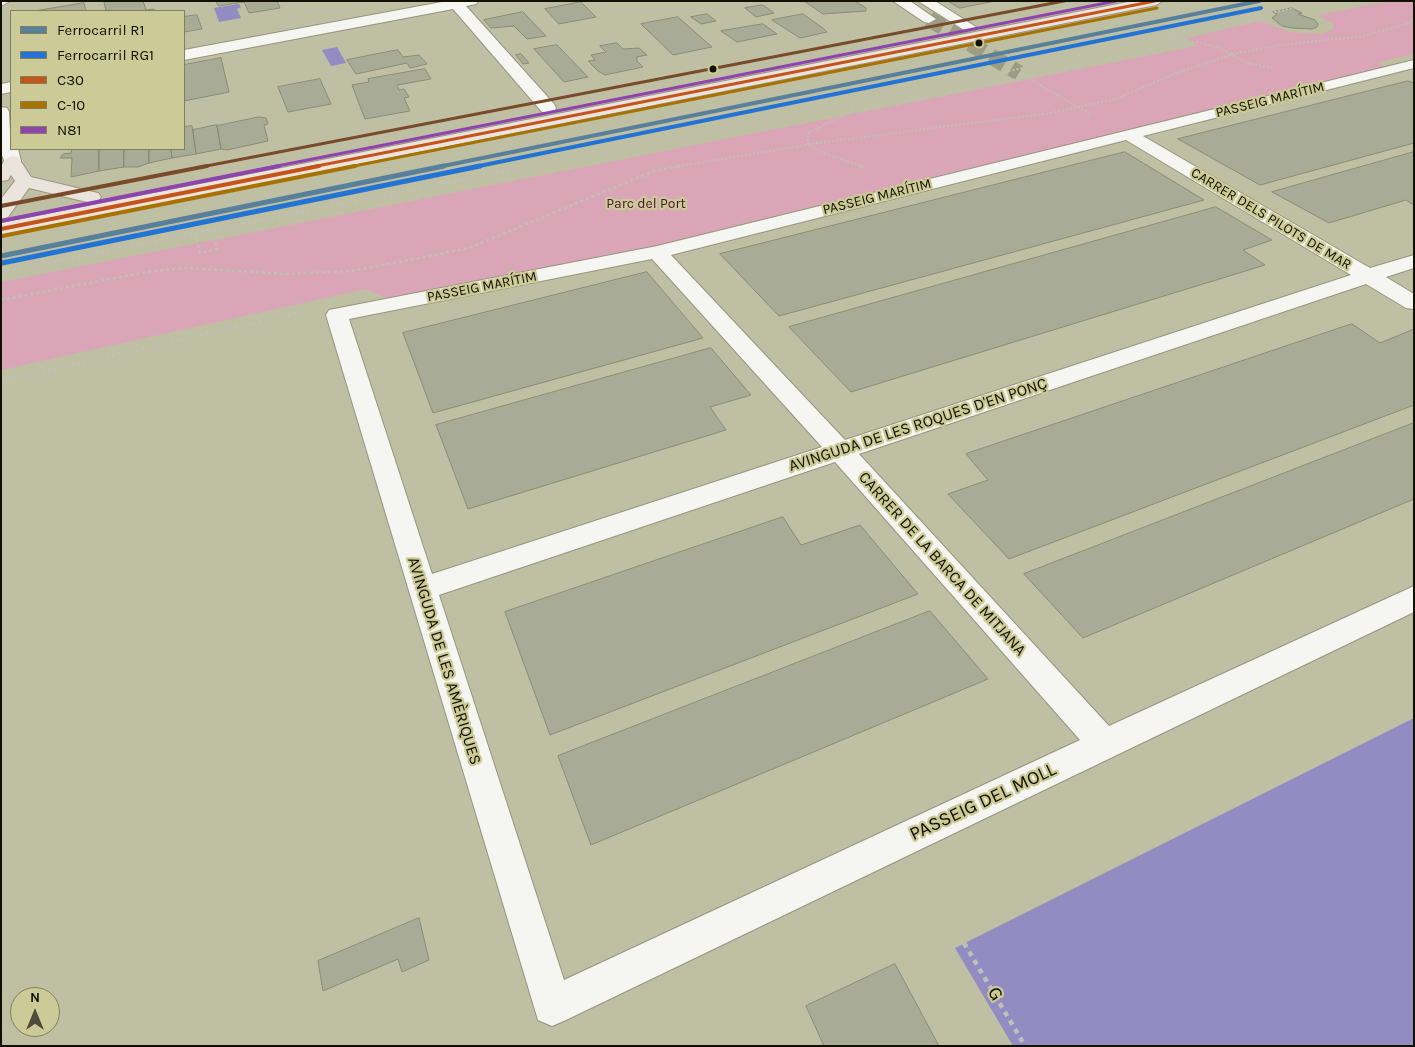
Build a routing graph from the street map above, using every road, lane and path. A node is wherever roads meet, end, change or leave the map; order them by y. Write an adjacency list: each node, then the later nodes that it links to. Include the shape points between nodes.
1 (900, 1): 8 (street)
2 (925, 1): 9 (street)
3 (1105, 1): 9 (main road)
4 (1156, 1): 30 (main road)
5 (1325, 1): 10 (path)
6 (460, 2): 13 (street); 19 (street)
7 (1414, 18): 12 (path, via 1409,23 1363,36)
8 (929, 19)
9 (969, 27): 19 (main road)
10 (1166, 36): 11 (path); 18 (path)
11 (1180, 43): 12 (path, via 1195,42); 16 (path)
12 (1233, 54): 17 (path, via 1248,62 1305,73); 20 (path, via 1115,99)
13 (185, 55)
14 (1412, 64): 17 (street, PASSEIG MARÍTIM)
15 (1019, 73): 16 (path)
16 (1026, 77): 20 (path); 21 (path)
17 (1333, 84): 23 (street, PASSEIG MARÍTIM)
18 (851, 102): 21 (path); 31 (path)
19 (548, 108): 28 (main road)
20 (1078, 108): 24 (path, via 1001,121)
21 (853, 111): 24 (path, via 808,133)
22 (1, 112): 25 (street)
23 (1129, 135): 27 (street, PASSEIG MARÍTIM); 36 (street, CARRER DELS PILOTS DE MAR)
24 (808, 144): 27 (path, via 879,174); 37 (path, via 654,172 469,248 420,258 351,271 286,274 188,268)
25 (7, 168): 26 (main road)
26 (24, 181): 28 (main road); 29 (main road)
27 (897, 192): 33 (street, PASSEIG MARÍTIM)
28 (92, 197): 29 (main road)
29 (1, 214)
30 (1, 229)
31 (195, 233): 32 (path, via 200,253 217,249); 35 (path)
32 (213, 233)
33 (657, 252): 39 (street, PASSEIG MARÍTIM); 41 (street, CARRER DE LA BARCA DE MITJANA)
34 (1414, 261): 36 (street, AVINGUDA DE LES ROQUES D'EN PONÇ)
35 (1, 272)
36 (1368, 276): 38 (street, CARRER DELS PILOTS DE MAR); 41 (street, AVINGUDA DE LES ROQUES D'EN PONÇ)
37 (1, 300)
38 (1414, 303)
39 (337, 315): 40 (path, via 333,304); 42 (street, AVINGUDA DE LES AMÈRIQUES)
40 (1, 381)
41 (840, 451): 42 (street, AVINGUDA DE LES ROQUES D'EN PONÇ); 44 (street, CARRER DE LA BARCA DE MITJANA)
42 (422, 589): 46 (street, AVINGUDA DE LES AMÈRIQUES)
43 (1414, 598): 44 (street, PASSEIG DEL MOLL)
44 (1105, 745): 46 (street, PASSEIG DEL MOLL)
45 (964, 943): 47 (path, G)
46 (552, 1006)
47 (1025, 1046)

